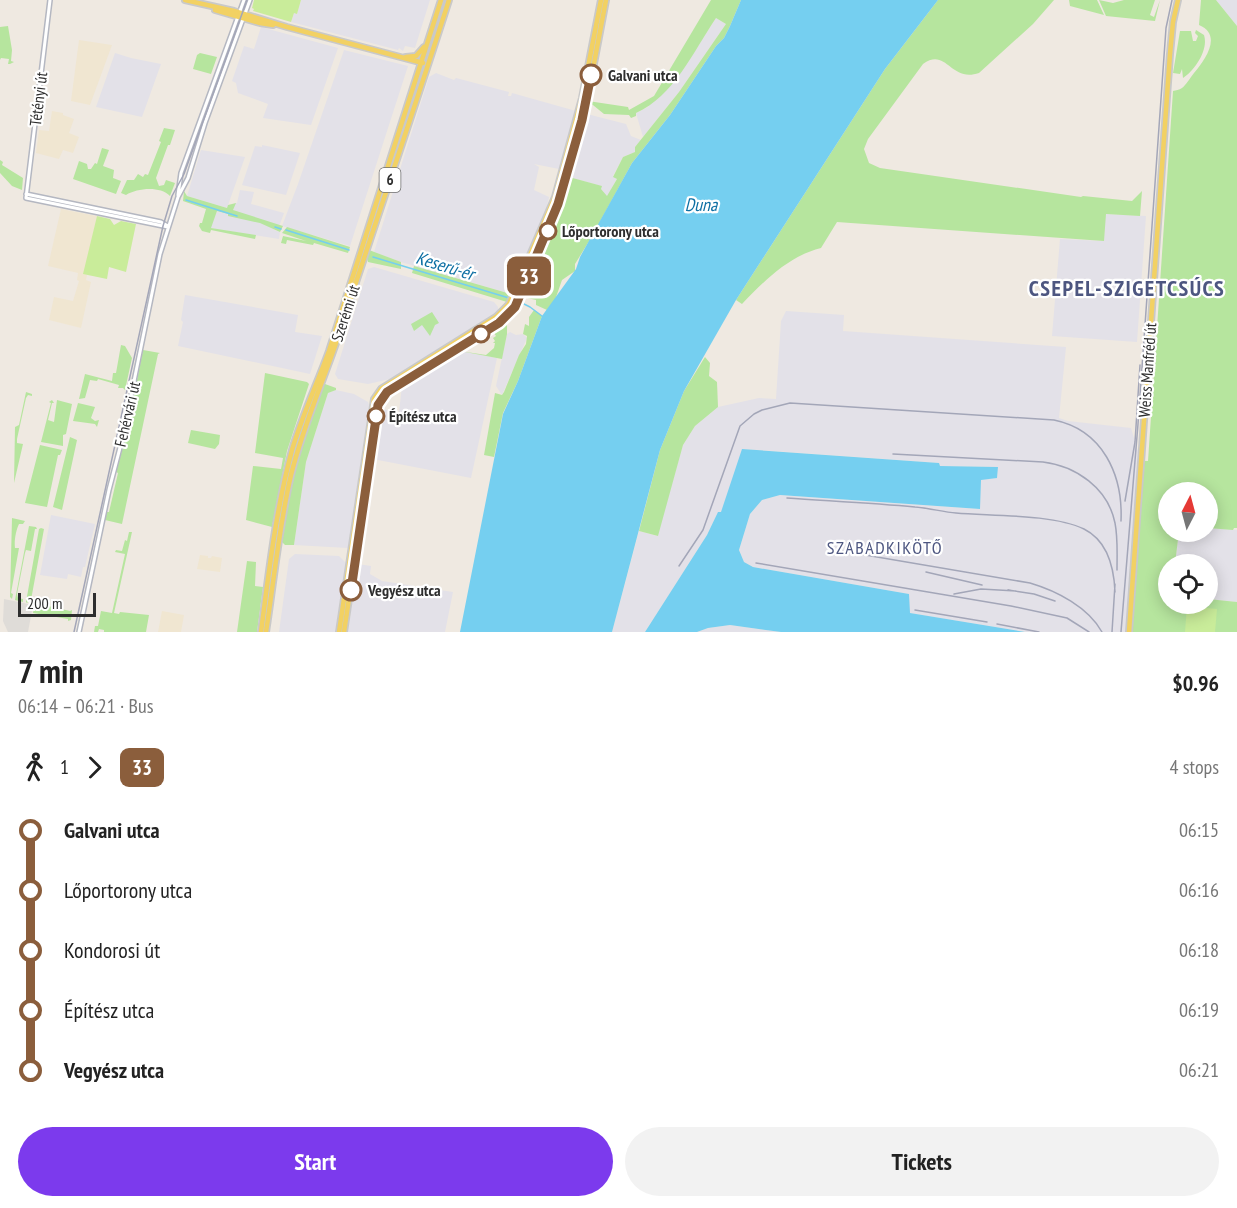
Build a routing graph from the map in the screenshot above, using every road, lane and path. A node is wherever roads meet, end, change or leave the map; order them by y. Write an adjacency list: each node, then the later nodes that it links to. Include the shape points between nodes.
1 (51, 0): 24 (street, Tétényi út, via 26,196 161,222)
2 (185, 0): 10 (main road)
3 (244, 0): 10 (street, Fehérvári út)
4 (250, 0): 11 (street, Fehérvári út)
5 (441, 0): 13 (main road, Szerémi út / 6)
6 (449, 0): 16 (main road, Szerémi út / 6)
7 (601, 0): 12 (main road)
8 (606, 0): 12 (main road)
9 (1178, 0): 41 (main road, Weiss Manfréd út, via 1167,83)
10 (239, 15): 11 (main road); 18 (street, Fehérvári út)
11 (245, 17): 14 (main road); 21 (street, Fehérvári út)
12 (600, 17): 17 (main road)
13 (426, 45): 14 (main road, via 416,56); 15 (main road, Szerémi út / 6)
14 (400, 57): 15 (main road)
15 (421, 63): 16 (main road); 37 (main road, Szerémi út / 6, via 332,342 292,449 278,511)
16 (428, 64): 38 (main road, Szerémi út / 6, via 298,450 284,512)
17 (587, 84): 19 (main road); 20 (main road)
18 (202, 115): 21 (street, via 199,127); 22 (street, Fehérvári út, via 181,173)
19 (573, 130): 20 (main road); 23 (main road)
20 (579, 131): 23 (main road)
21 (203, 133): 22 (street, Fehérvári út)
22 (178, 197): 24 (street, Fehérvári út)
23 (555, 203): 25 (main road, via 509,304); 25 (main road, via 515,307 499,323)
24 (168, 227): 36 (street, Fehérvári út)
25 (430, 362): 26 (main road)
26 (418, 369): 27 (main road, via 381,389); 28 (main road, via 387,392)
27 (376, 396): 28 (main road); 29 (main road)
28 (378, 405): 29 (main road)
29 (367, 459): 30 (main road)
30 (363, 492): 31 (main road); 32 (main road)
31 (356, 519): 32 (main road); 33 (main road)
32 (360, 528): 33 (main road); 34 (main road)
33 (354, 533): 34 (main road)
34 (354, 551): 35 (main road)
35 (345, 609): 39 (main road); 40 (main road)
36 (79, 632)
37 (261, 632)
38 (266, 632)
39 (339, 632)
40 (344, 632)
41 (1129, 632)

